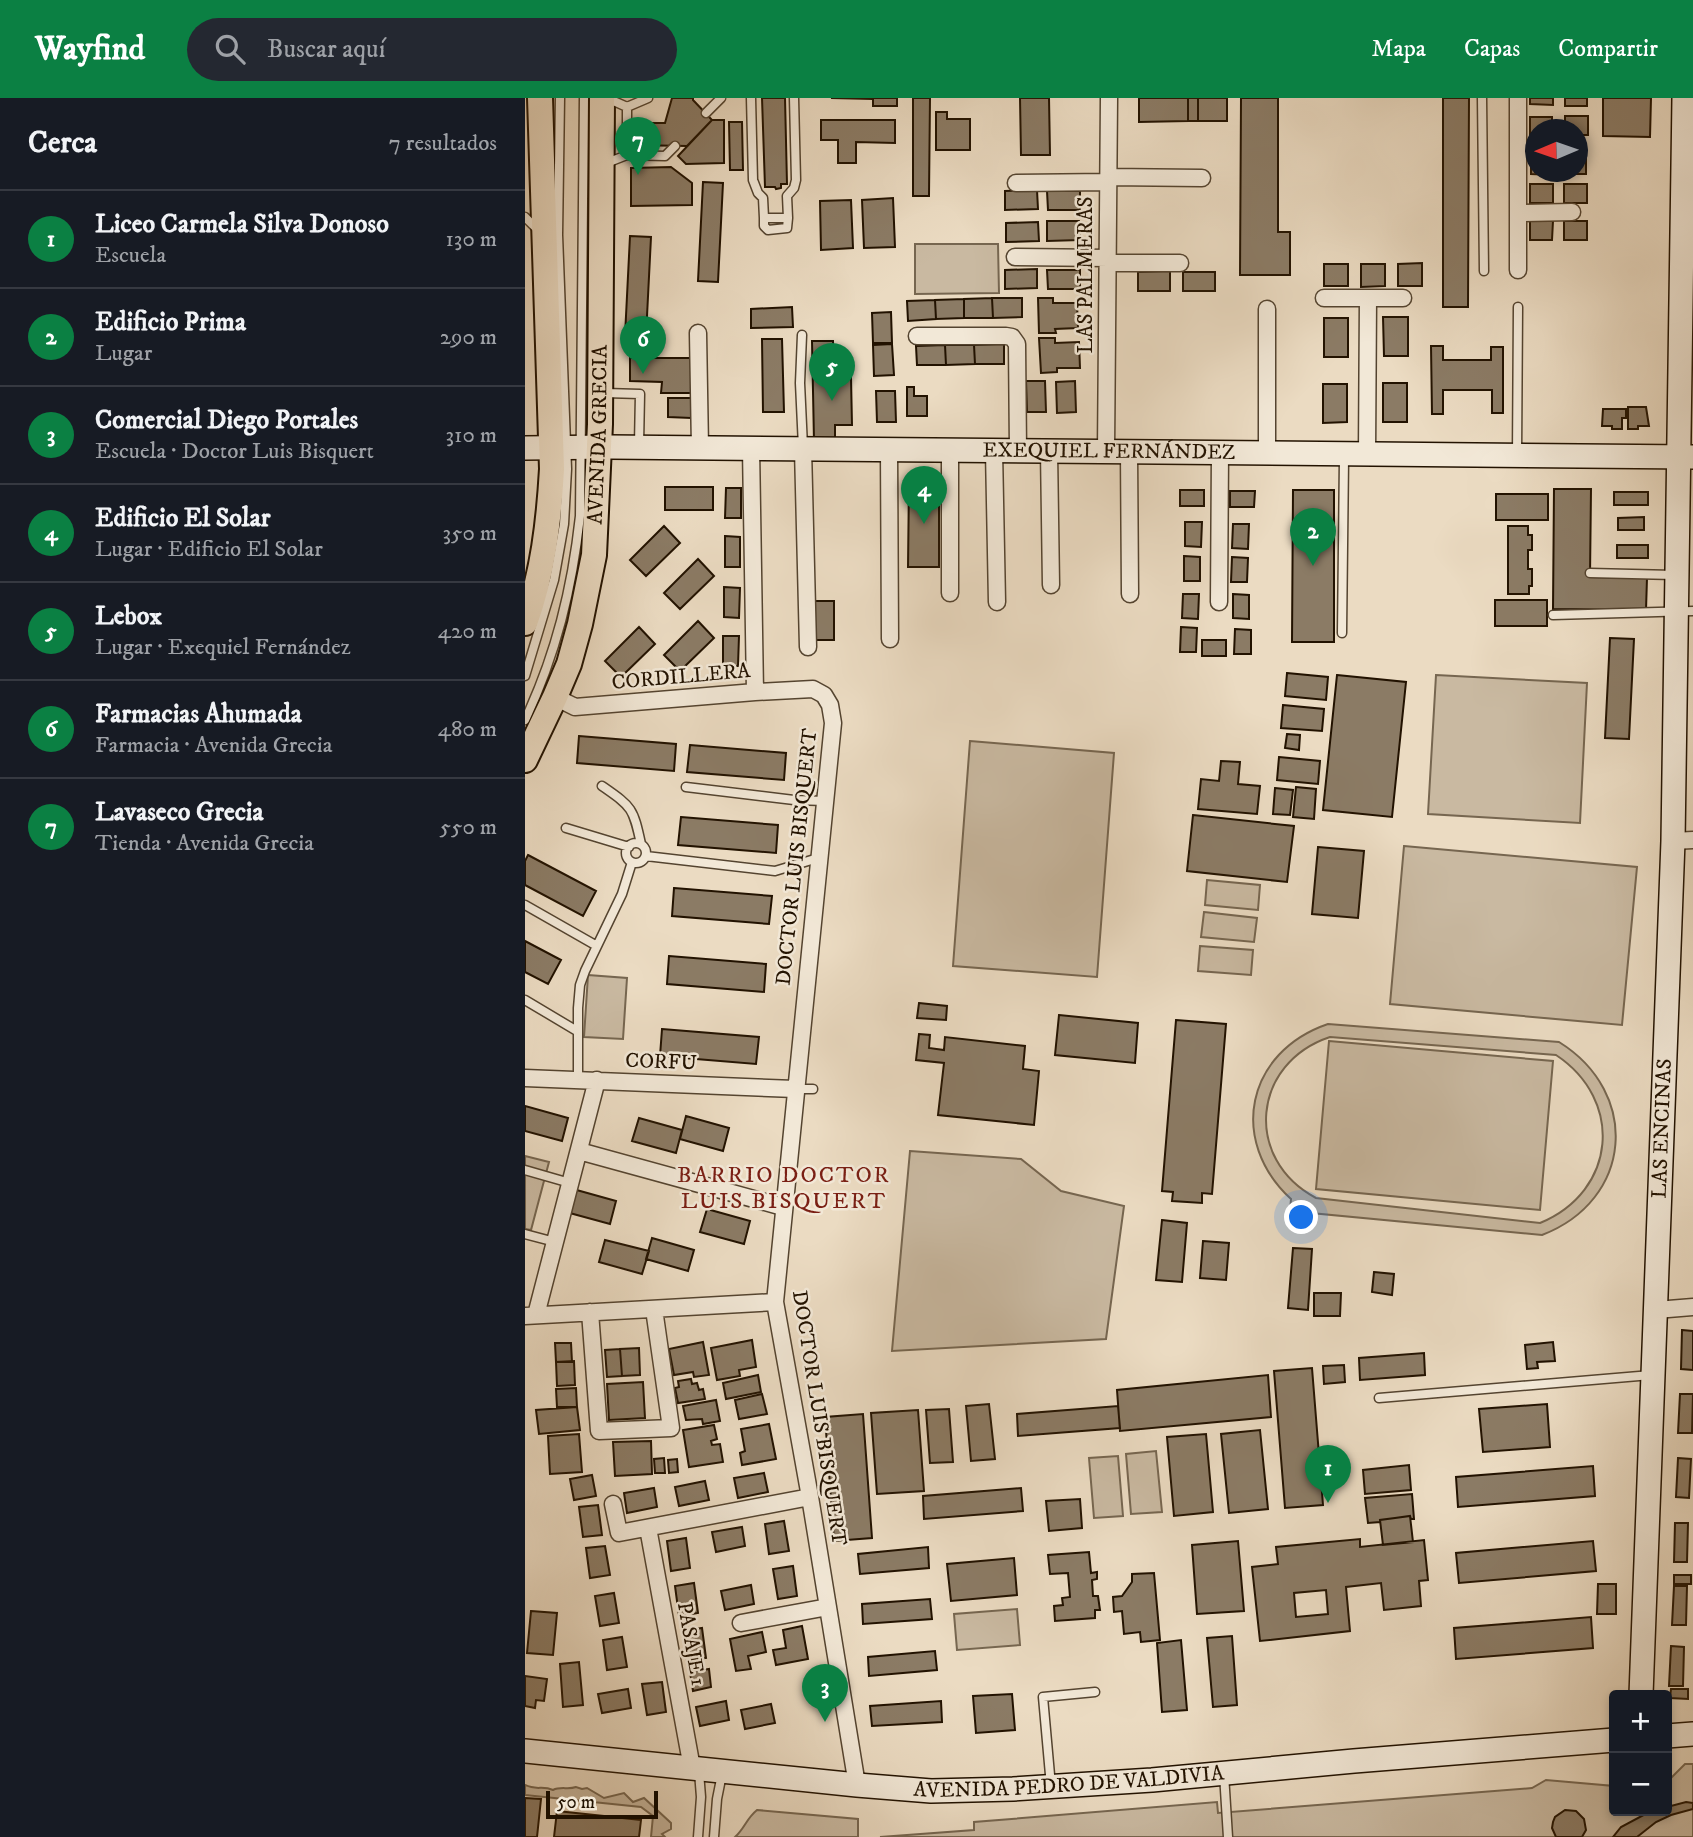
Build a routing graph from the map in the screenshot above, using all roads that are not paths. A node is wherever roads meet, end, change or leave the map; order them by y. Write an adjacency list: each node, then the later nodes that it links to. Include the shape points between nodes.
1 (540, 98): 27 (main road, AVENIDA GRECIA, via 537,134)
2 (560, 98): 44 (lane, via 558,235)
3 (584, 98): 44 (lane)
4 (605, 98): 13 (lane); 20 (main road, AVENIDA GRECIA)
5 (648, 98): 13 (lane)
6 (721, 98): 14 (lane)
7 (751, 98): 8 (lane, via 753,180 763,198 764,218 787,218 787,196 796,180)
8 (794, 98)
9 (1109, 98): 22 (street, LAS PALMERAS)
10 (1482, 98): 33 (lane)
11 (1518, 98): 15 (street)
12 (1684, 98): 19 (street, LAS ENCINAS)
13 (627, 107): 18 (lane)
14 (706, 113)
15 (1518, 144): 16 (street); 25 (street)
16 (1525, 144)
17 (675, 146): 18 (lane, via 665,156)
18 (627, 155): 20 (lane)
19 (1688, 159): 28 (street, LAS ENCINAS)
20 (602, 166): 42 (main road, AVENIDA GRECIA)
21 (1202, 178): 22 (street)
22 (1108, 179): 23 (street); 30 (street, LAS PALMERAS)
23 (1016, 183)
24 (1572, 212): 25 (street)
25 (1518, 213): 32 (street)
26 (525, 217): 27 (lane)
27 (544, 236): 44 (main road, AVENIDA GRECIA)
28 (1688, 251): 59 (street, LAS ENCINAS)
29 (1015, 257): 30 (street)
30 (1107, 260): 31 (street); 54 (street, LAS PALMERAS)
31 (1180, 263)
32 (1518, 270)
33 (1484, 271)
34 (1324, 298): 35 (street)
35 (1368, 298): 36 (street); 57 (street)
36 (1403, 298)
37 (1518, 307): 58 (lane)
38 (1267, 309): 56 (street)
39 (698, 333): 45 (street)
40 (802, 335): 48 (lane)
41 (917, 336): 52 (street, via 1006,336 1015,340)
42 (601, 393): 43 (lane, via 640,394); 44 (main road, AVENIDA GRECIA)
43 (639, 447): 44 (street, EXEQUIEL FERNÁNDEZ); 45 (street, EXEQUIEL FERNÁNDEZ)
44 (575, 448): 47 (street, EXEQUIEL FERNÁNDEZ); 69 (main road, AVENIDA GRECIA, via 550,507); 73 (lane, via 554,580); 76 (main road, AVENIDA GRECIA, via 594,555 580,624); 77 (lane, via 580,516 575,561 551,659)
45 (700, 448): 46 (street, EXEQUIEL FERNÁNDEZ)
46 (751, 448): 48 (street, EXEQUIEL FERNÁNDEZ); 75 (street)
47 (525, 449)
48 (803, 449): 49 (street, EXEQUIEL FERNÁNDEZ); 72 (street)
49 (890, 450): 50 (street, EXEQUIEL FERNÁNDEZ); 71 (street)
50 (950, 450): 51 (street, EXEQUIEL FERNÁNDEZ); 63 (street)
51 (994, 450): 52 (street, EXEQUIEL FERNÁNDEZ); 65 (street)
52 (1018, 451): 53 (street, EXEQUIEL FERNÁNDEZ)
53 (1049, 451): 54 (street, EXEQUIEL FERNÁNDEZ); 62 (street)
54 (1117, 452): 55 (street, EXEQUIEL FERNÁNDEZ); 64 (street, LAS PALMERAS)
55 (1220, 452): 56 (street, EXEQUIEL FERNÁNDEZ); 66 (street)
56 (1267, 453): 57 (street, EXEQUIEL FERNÁNDEZ)
57 (1355, 454): 58 (street, EXEQUIEL FERNÁNDEZ); 70 (lane)
58 (1517, 455): 59 (street, EXEQUIEL FERNÁNDEZ)
59 (1686, 457): 61 (street, LAS ENCINAS)
60 (1590, 573): 61 (lane)
61 (1677, 575): 67 (street, LAS ENCINAS)
62 (1051, 585)
63 (950, 593)
64 (1130, 594)
65 (997, 602)
66 (1219, 603)
67 (1685, 611): 68 (lane); 83 (street, LAS ENCINAS)
68 (1553, 615)
69 (525, 623)
70 (1342, 633)
71 (890, 639)
72 (808, 647)
73 (525, 676)
74 (813, 689): 75 (street, CORDILLERA); 81 (street, DOCTOR LUIS BISQUERT, via 830,705 832,723)
75 (755, 692): 76 (street, CORDILLERA, via 575,707)
76 (555, 697): 78 (main road, AVENIDA GRECIA)
77 (525, 720)
78 (525, 760)
79 (601, 786): 84 (lane, via 628,804)
80 (686, 786): 81 (lane)
81 (825, 801): 87 (street, DOCTOR LUIS BISQUERT)
82 (566, 828): 85 (lane)
83 (1683, 841): 107 (street, LAS ENCINAS)
84 (641, 844): 85 (lane); 86 (lane)
85 (629, 847): 88 (lane, via 626,855)
86 (646, 856): 87 (lane, via 775,871); 88 (lane)
87 (819, 858): 96 (street, DOCTOR LUIS BISQUERT)
88 (632, 862): 90 (lane)
89 (525, 905): 90 (lane)
90 (597, 946): 92 (lane, via 580,985)
91 (525, 1000): 92 (lane)
92 (577, 1031): 94 (lane)
93 (525, 1078): 94 (street, CORFU)
94 (578, 1079): 95 (street, CORFU)
95 (597, 1080): 96 (street, CORFU); 98 (street)
96 (795, 1088): 97 (lane); 101 (street, DOCTOR LUIS BISQUERT)
97 (813, 1089)
98 (579, 1151): 100 (street); 101 (street)
99 (525, 1170): 100 (lane)
100 (570, 1183): 103 (street)
101 (783, 1207): 104 (street, DOCTOR LUIS BISQUERT)
102 (525, 1234): 103 (lane)
103 (555, 1242): 109 (street)
104 (775, 1302): 106 (street); 112 (street, DOCTOR LUIS BISQUERT)
105 (1693, 1307): 107 (street)
106 (654, 1309): 108 (street); 108 (street, via 671,1428 599,1431)
107 (1656, 1311): 110 (street, LAS ENCINAS)
108 (590, 1312): 109 (street)
109 (530, 1315)
110 (1653, 1375): 111 (lane); 117 (street, LAS ENCINAS)
111 (1379, 1398)
112 (810, 1497): 114 (street); 115 (street, DOCTOR LUIS BISQUERT)
113 (613, 1504): 114 (street, via 619,1533)
114 (648, 1528): 123 (street, PASAJE 1)
115 (828, 1607): 116 (street); 126 (street, DOCTOR LUIS BISQUERT)
116 (741, 1623)
117 (1641, 1690)
118 (1095, 1692): 127 (lane, via 1043,1697)
119 (1693, 1734): 120 (street)
120 (1672, 1736)
121 (1609, 1740): 125 (street, AVENIDA PEDRO DE VALDIVIA)
122 (525, 1751): 123 (street, AVENIDA PEDRO DE VALDIVIA)
123 (695, 1768): 124 (street, AVENIDA PEDRO DE VALDIVIA); 128 (lane, via 701,1797)
124 (723, 1772): 126 (street, AVENIDA PEDRO DE VALDIVIA); 129 (lane)
125 (1224, 1773): 127 (street, AVENIDA PEDRO DE VALDIVIA); 130 (lane)
126 (857, 1785): 127 (street, AVENIDA PEDRO DE VALDIVIA, via 951,1791)
127 (1051, 1786)
128 (698, 1837)
129 (714, 1837)
130 (1228, 1837)

